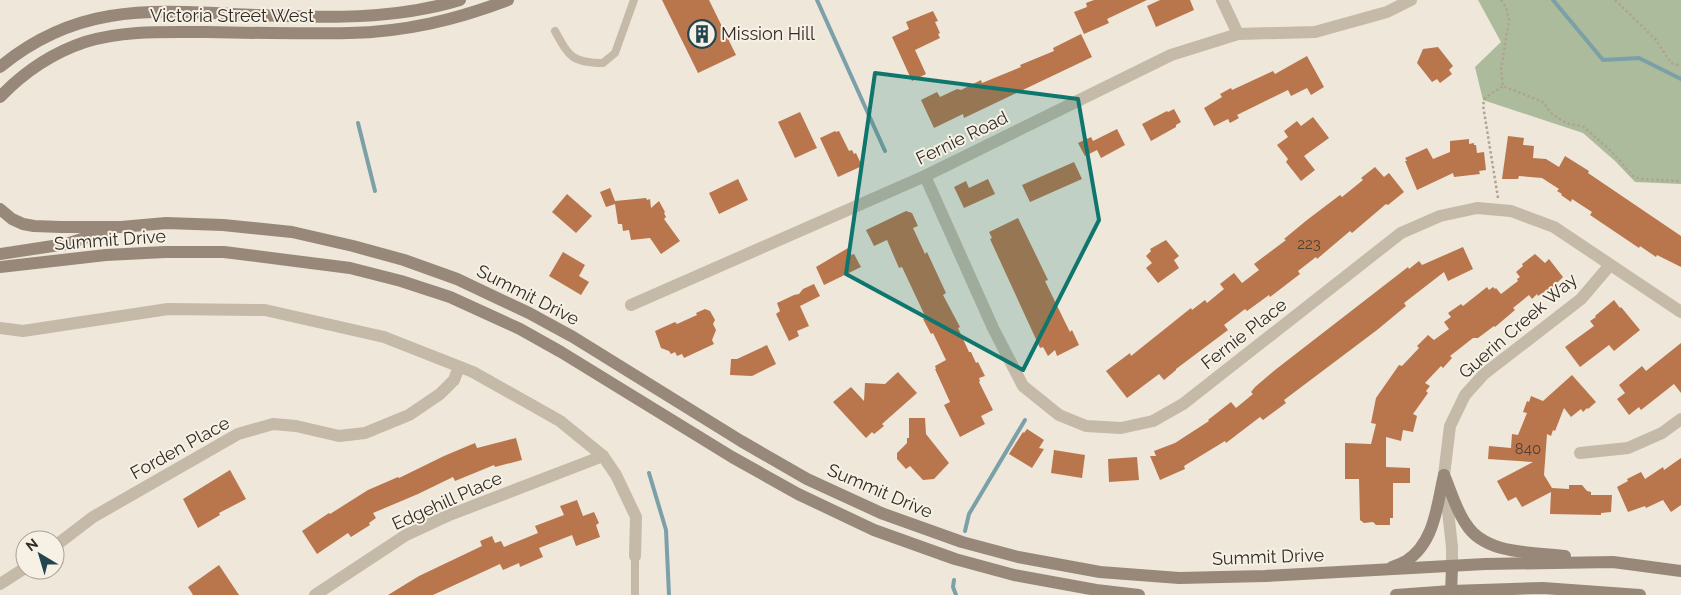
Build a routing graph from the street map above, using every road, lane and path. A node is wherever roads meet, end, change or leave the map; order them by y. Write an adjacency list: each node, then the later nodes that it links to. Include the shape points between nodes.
1 (460, 0): 11 (main road, Victoria Street West, via 399,13 347,18 165,11 110,15 56,30 34,41)
2 (508, 0): 13 (main road, Victoria Street West, via 445,21 403,29 350,33 171,32 115,36 87,42 46,59)
3 (634, 0): 8 (lane, via 614,53 603,63 585,63 574,58)
4 (1222, 0): 9 (street)
5 (1411, 0): 9 (street, Fernie Road, via 1387,12 1314,32)
6 (1501, 0): 12 (path, via 1509,20 1501,70)
7 (1615, 0): 10 (path, via 1656,40 1671,63)
8 (555, 32)
9 (1238, 34): 14 (street, Fernie Road, via 1171,55)
10 (1681, 66)
11 (0, 67)
12 (1503, 86): 15 (path, via 1543,102 1550,114 1566,124 1584,127 1633,176); 17 (path, via 1485,98 1483,105)
13 (0, 97)
14 (925, 176): 17 (street, Fernie Place, via 993,328 1023,386 1059,415 1086,426 1120,428 1153,421 1183,404 1401,233 1440,216 1477,208); 22 (street, Fernie Road)
15 (1681, 181)
16 (0, 209): 18 (main road, via 12,219 34,226)
17 (1500, 210): 20 (street, Fernie Place, via 1512,211 1554,227)
18 (121, 227): 19 (main road, via 66,244); 34 (main road, Summit Drive, via 166,223 292,232 404,260 457,279 573,337 807,478 881,513 962,542 1018,557 1100,572 1179,578)
19 (0, 254)
20 (1610, 265): 23 (street, Fernie Place); 29 (street, Guerin Creek Way, via 1581,298 1484,374 1465,395 1450,426)
21 (2, 268): 42 (main road, Summit Drive, via 106,256 224,252 350,268 401,281 450,297 520,329 732,457 798,494 874,530 955,559 1014,575)
22 (631, 305)
23 (1681, 312)
24 (0, 328): 25 (street, via 23,331 168,309 266,310 384,337)
25 (459, 366): 28 (street, via 560,421); 30 (street, Forden Place, via 454,380 440,394 409,415 365,433 339,436 273,424 238,434 94,518)
26 (1681, 419): 27 (street, via 1662,433 1628,448)
27 (1580, 453)
28 (602, 456): 31 (street, via 616,475 636,517); 40 (street, Edgehill Place, via 406,535)
29 (1444, 474): 32 (main road, via 1466,525 1481,540 1500,548); 33 (street, Guerin Creek Way); 34 (main road, via 1432,527 1422,546 1406,561)
30 (65, 539)
31 (635, 556): 41 (lane)
32 (1613, 562): 33 (main road, Summit Drive); 35 (main road, Summit Drive)
33 (1452, 566): 34 (main road, Summit Drive); 38 (main road)
34 (1385, 570)
35 (1681, 571)
36 (15, 574): 37 (street)
37 (0, 584)
38 (1452, 593): 39 (main road, via 1543,588); 43 (main road)
39 (1603, 593): 44 (main road); 45 (main road)
40 (315, 595)
41 (635, 595)
42 (1139, 595)
43 (1396, 595)
44 (1588, 595)
45 (1640, 595)

